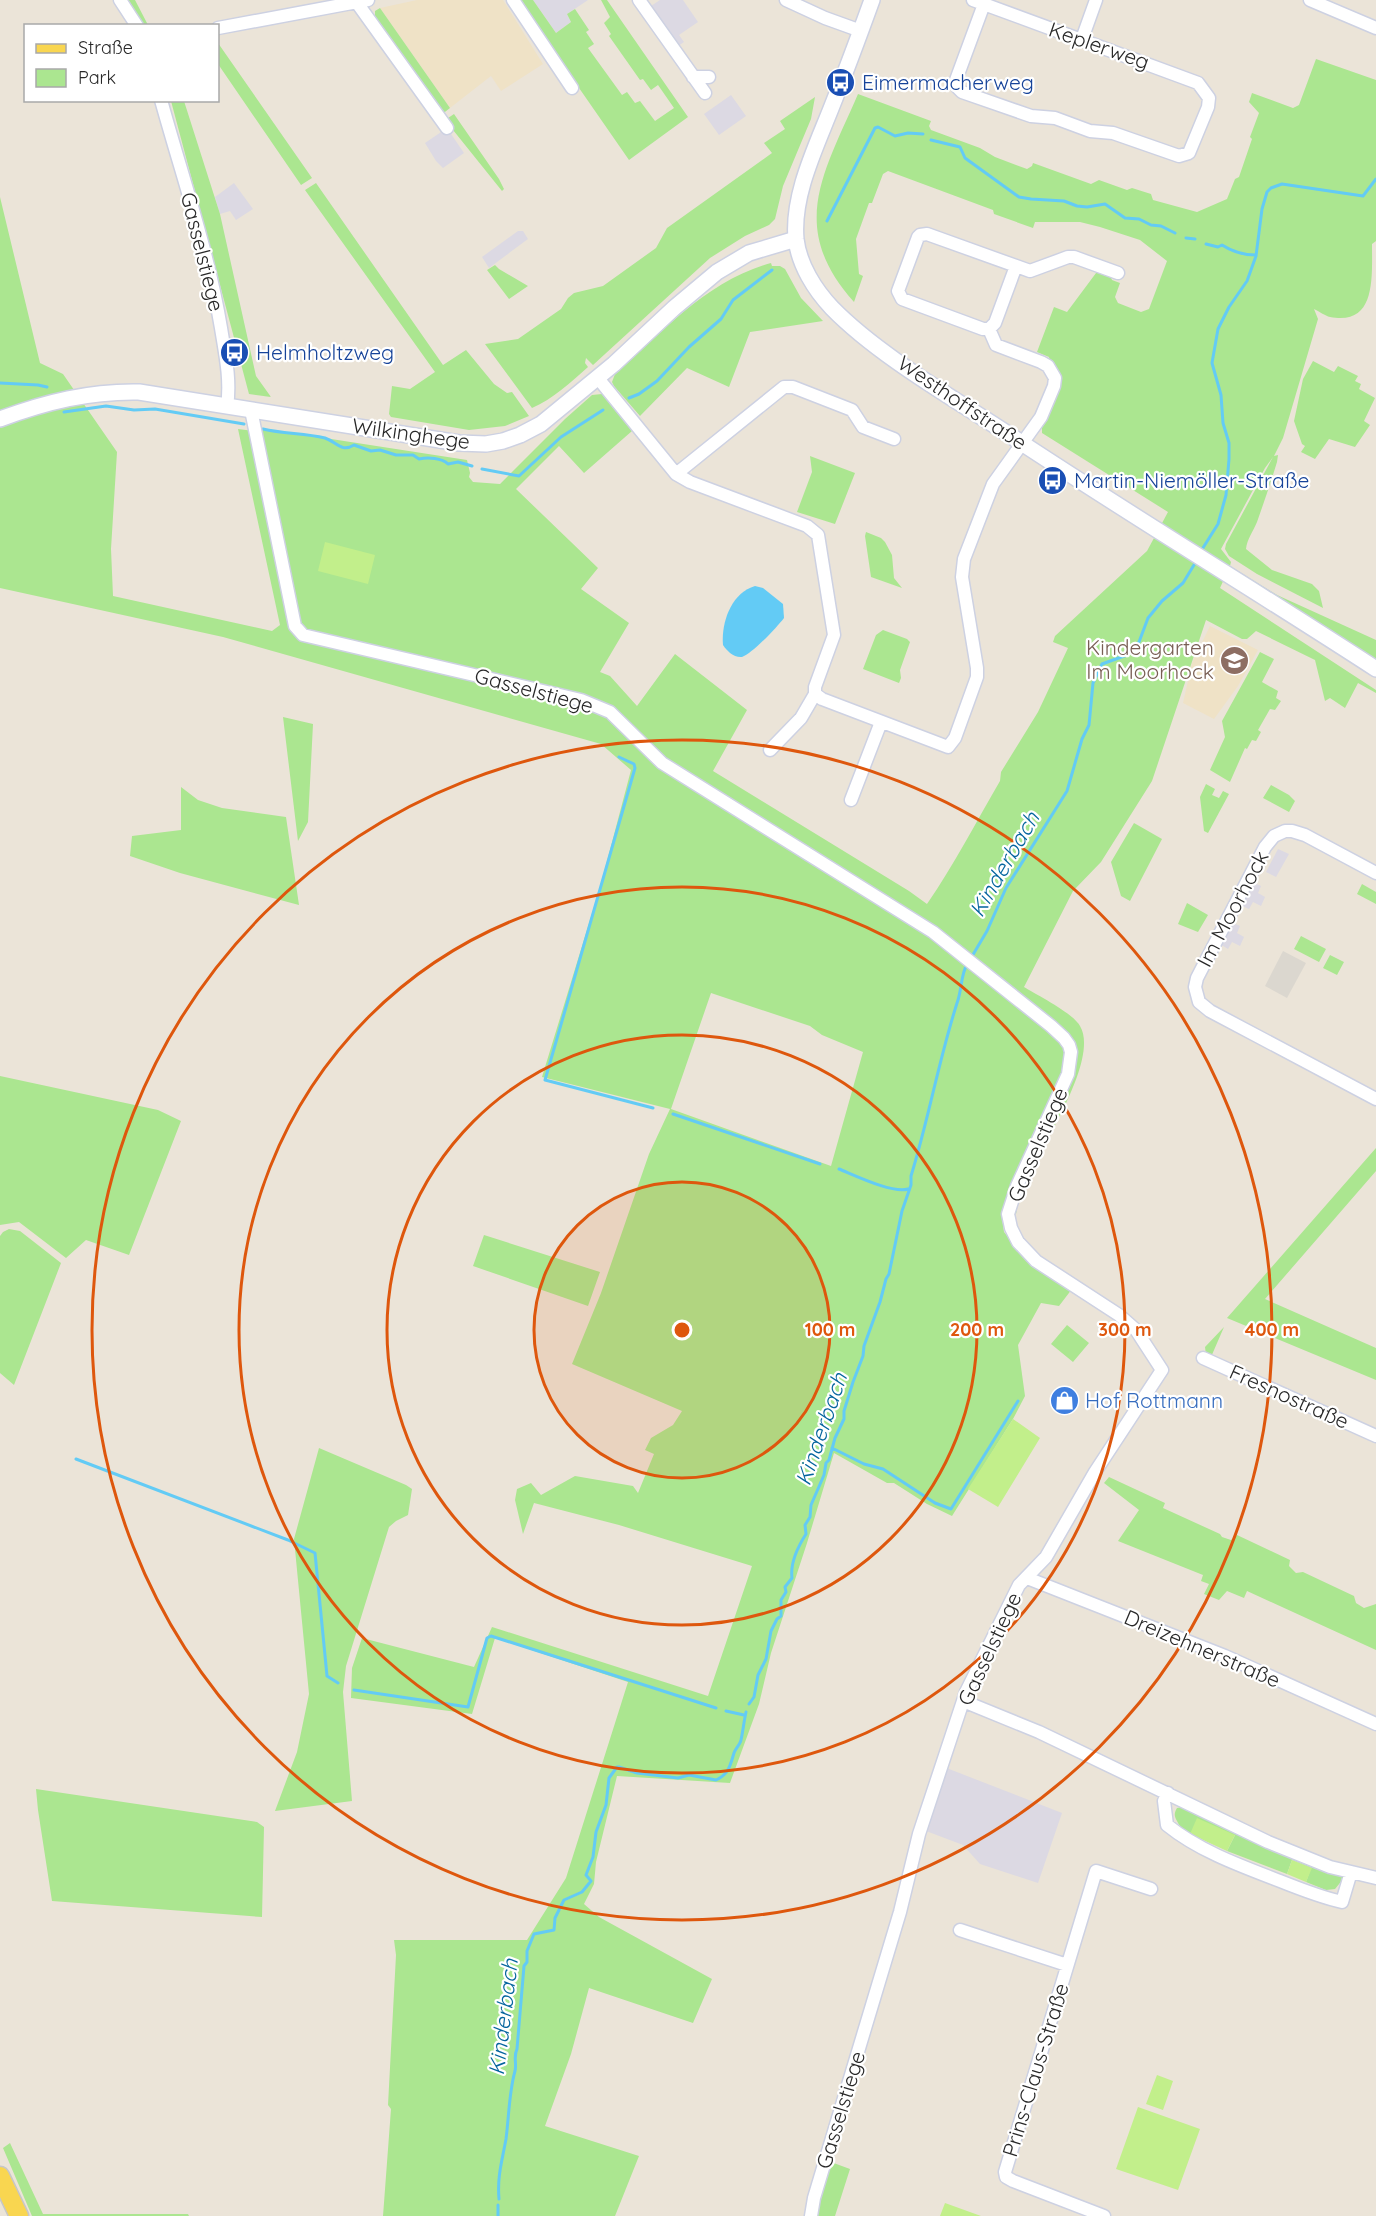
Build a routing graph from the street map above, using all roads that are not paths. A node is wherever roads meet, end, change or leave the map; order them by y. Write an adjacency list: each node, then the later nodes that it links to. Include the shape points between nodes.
1 (120, 0): 10 (street)
2 (513, 0): 17 (street)
3 (639, 0): 15 (street)
4 (786, 0): 13 (street)
5 (872, 0): 13 (street, Westhoffstraße)
6 (1096, 0): 14 (street)
7 (1310, 0): 12 (street)
8 (360, 1): 11 (street); 20 (street)
9 (979, 2): 14 (street, Keplerweg); 14 (street, Keplerweg, via 956,80 962,92 1031,116 1113,133 1179,156 1189,153 1208,107 1209,98 1198,83)
10 (136, 24)
11 (219, 28)
12 (1376, 28)
13 (861, 31): 21 (street, Westhoffstraße, via 805,180)
14 (1082, 39)
15 (693, 77): 16 (street); 18 (street)
16 (709, 78)
17 (572, 88)
18 (705, 93)
19 (162, 102): 26 (street, Gasselstiege, via 210,273 226,359)
20 (447, 128)
21 (796, 239): 25 (street, Wilkinghege, via 749,253 717,272); 30 (street, Westhoffstraße, via 810,280 839,315 890,356)
22 (1016, 266): 23 (street, via 1030,271 1074,257); 24 (street, via 995,324); 24 (street, via 927,234 918,237 899,296 906,302)
23 (1118, 273)
24 (989, 329): 30 (street, via 996,345 1041,362 1054,378 1041,417)
25 (597, 377): 27 (street, Wilkinghege, via 541,424 508,440 486,444); 31 (street)
26 (227, 406): 27 (street, Wilkinghege); 28 (street, Wilkinghege, via 139,392 109,392 59,399)
27 (251, 410): 41 (street, Gasselstiege, via 295,626 303,635 581,700 610,712 662,763 933,932 1052,1026 1070,1046 1068,1074 1008,1214 1018,1242 1036,1261 1119,1315 1136,1330 1162,1370 1095,1472 1046,1557)
28 (0, 419)
29 (894, 439): 31 (street, via 863,427 852,410 784,387)
30 (1023, 444): 32 (street, Westhoffstraße); 34 (street, via 993,484 964,559 962,577 977,677 952,744 942,746)
31 (676, 474): 33 (street, via 807,526 818,536 834,635)
32 (1376, 669)
33 (815, 694): 34 (street); 35 (street, via 801,718)
34 (881, 722): 36 (street)
35 (770, 750)
36 (851, 800)
37 (1376, 873): 38 (street, Im Moorhock, via 1305,835 1285,831 1274,836 1200,970 1196,987 1199,1002 1209,1011)
38 (1376, 1099)
39 (1203, 1358): 40 (street, Fresnostraße)
40 (1376, 1436)
41 (1026, 1578): 42 (street, Gasselstiege, via 1009,1603); 43 (street, Dreizehnerstraße, via 1225,1656)
42 (963, 1701): 44 (street, via 1040,1732); 52 (street, Gasselstiege, via 919,1834)
43 (1376, 1724)
44 (1168, 1793): 45 (street, via 1268,1842); 45 (street, via 1164,1801 1167,1826 1197,1845 1255,1871 1342,1902)
45 (1351, 1872): 46 (street)
46 (1376, 1878)
47 (1151, 1889): 49 (street, Prins-Claus-Straße, via 1096,1871)
48 (960, 1930): 49 (street, Prins-Claus-Straße)
49 (1067, 1965): 53 (street, Prins-Claus-Straße, via 1005,2174 1013,2181)
50 (0, 2176): 51 (main road)
51 (19, 2216)
52 (811, 2216)
53 (1104, 2216)

